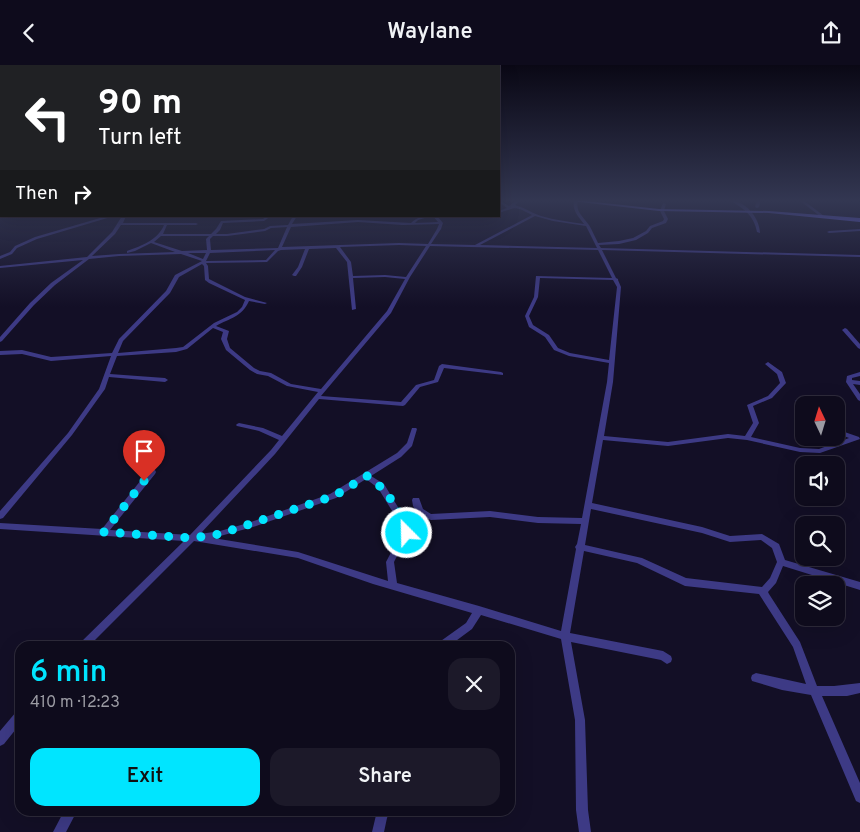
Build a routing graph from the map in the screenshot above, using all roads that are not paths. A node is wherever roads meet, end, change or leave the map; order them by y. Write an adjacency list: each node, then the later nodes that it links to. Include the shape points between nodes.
1 (44, 236): 21 (street, via 16,247)
2 (112, 236): 22 (street)
3 (158, 236): 10 (street)
4 (211, 236): 17 (street)
5 (285, 236): 16 (street)
6 (435, 236): 11 (street)
7 (494, 236): 12 (street)
8 (592, 236): 14 (street)
9 (638, 236): 14 (street, via 620,244)
10 (151, 242): 18 (street); 19 (street)
11 (428, 245): 12 (street); 13 (street); 27 (street)
12 (476, 245): 14 (street)
13 (338, 247): 15 (street); 26 (street, via 349,262)
14 (598, 247): 20 (street); 28 (street)
15 (307, 249): 16 (street); 25 (street)
16 (278, 250): 17 (street); 23 (street, via 264,261)
17 (207, 251): 18 (street); 23 (street)
18 (180, 252): 19 (street); 23 (street)
19 (123, 255): 22 (street)
20 (860, 256)
21 (0, 258)
22 (88, 258): 24 (street); 34 (street, via 53,284)
23 (203, 261): 29 (street, via 211,282); 37 (street, via 173,279 168,292 130,329)
24 (0, 267)
25 (294, 275)
26 (351, 277): 27 (street); 31 (street)
27 (407, 278): 46 (street, via 389,312)
28 (616, 279): 38 (street, via 620,287); 38 (street, via 538,277 536,297 527,316 531,326 547,336 556,349)
29 (247, 299): 30 (street); 32 (street, via 239,313)
30 (265, 303)
31 (354, 309)
32 (214, 327): 37 (street, via 185,348); 46 (street, via 226,331 224,339 228,349 252,369)
33 (845, 330): 35 (street)
34 (0, 340)
35 (860, 347)
36 (0, 353): 37 (street, via 22,352 51,359)
37 (115, 353): 42 (street)
38 (612, 362): 51 (street)
39 (768, 364): 52 (street, via 780,373 784,383 770,397 750,405 756,423)
40 (501, 374): 46 (street, via 442,366 436,381 418,386 403,404)
41 (860, 374): 44 (street, via 850,377)
42 (108, 375): 43 (street); 59 (street, via 102,389 70,434)
43 (165, 380)
44 (849, 382): 45 (street); 47 (street)
45 (860, 383)
46 (319, 394): 54 (street)
47 (860, 399)
48 (239, 425): 54 (street, via 261,429)
49 (414, 429): 56 (street, via 410,444 399,455)
50 (845, 434): 53 (street)
51 (600, 437): 52 (street, via 668,444 728,436); 58 (street)
52 (747, 437): 53 (street, via 800,450 820,451)
53 (858, 438)
54 (283, 439): 63 (street)
55 (152, 472): 62 (street)
56 (367, 476): 63 (street, via 324,499 220,534); 66 (street, via 381,486 406,527 407,533 400,539 390,562)
57 (416, 499): 60 (street, via 416,506 423,515 431,517 490,514)
58 (588, 505): 60 (street); 65 (street, via 730,539 762,537 776,546)
59 (0, 516)
60 (584, 521): 64 (street)
61 (0, 526): 62 (street)
62 (104, 532): 63 (street)
63 (192, 538): 66 (street, via 298,555); 71 (street)
64 (579, 547): 68 (street, via 639,560 685,582); 70 (street)
65 (782, 562): 67 (street); 68 (street, via 774,581)
66 (393, 585): 69 (street)
67 (860, 586)
68 (764, 591): 76 (street, via 797,645)
69 (479, 610): 70 (street); 72 (street, via 469,626)
70 (565, 636): 73 (street); 84 (street, via 580,720)
71 (88, 641)
72 (448, 641)
73 (667, 659)
74 (756, 678): 76 (street)
75 (860, 688): 76 (street)
76 (814, 691): 79 (street)
77 (15, 722): 78 (street)
78 (0, 740)
79 (860, 797)
80 (68, 816): 82 (street)
81 (381, 816): 83 (street)
82 (59, 832)
83 (378, 832)
84 (585, 832)

